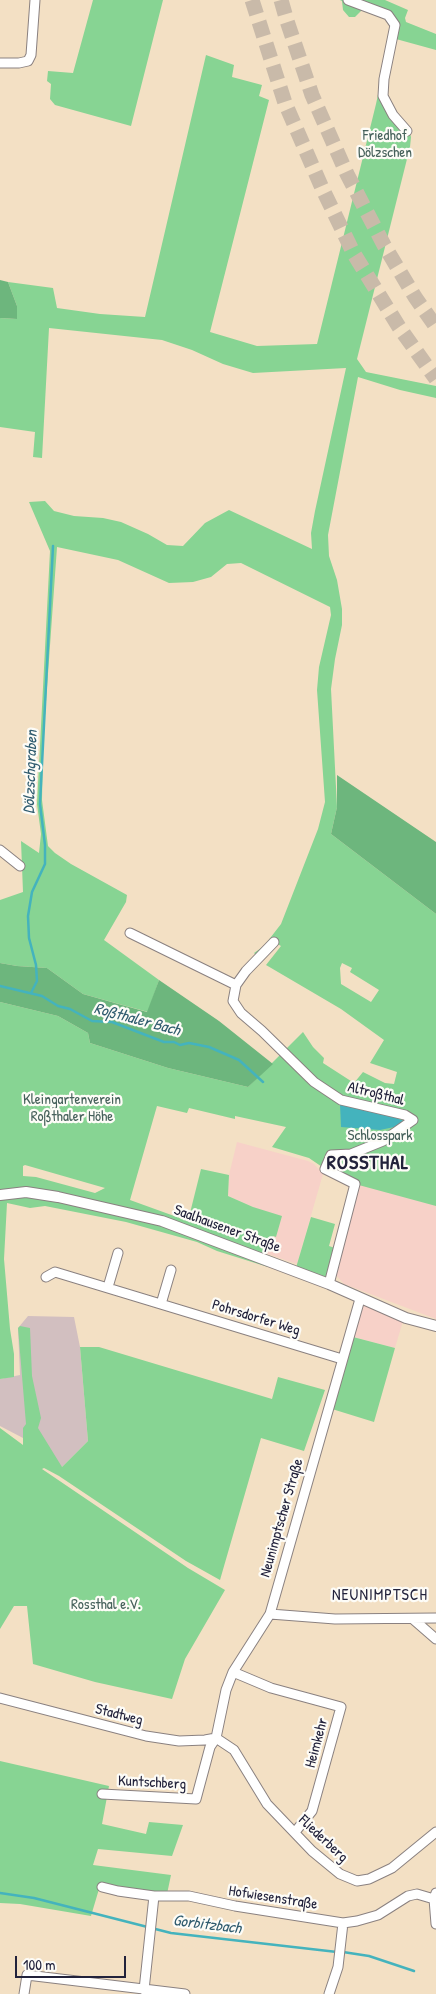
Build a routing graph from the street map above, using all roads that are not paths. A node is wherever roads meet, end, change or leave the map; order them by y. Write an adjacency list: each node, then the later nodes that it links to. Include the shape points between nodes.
1 (34, 0): 3 (street, via 28,61)
2 (348, 0): 4 (street, via 388,14 395,25 383,96)
3 (0, 63)
4 (407, 130)
5 (0, 850): 6 (street)
6 (20, 866)
7 (130, 933): 9 (street)
8 (274, 942): 9 (street)
9 (236, 985): 14 (street, Altroßthal, via 233,1002 241,1013 314,1082 341,1100 405,1114 413,1120 383,1141 351,1154 331,1155 325,1169 355,1184)
10 (0, 1195): 14 (street, Saalhausener Straße, via 26,1192 58,1197 162,1221)
11 (118, 1253): 15 (street)
12 (171, 1270): 17 (street)
13 (46, 1277): 15 (street, Pohrsdorfer Weg, via 54,1272)
14 (329, 1284): 16 (street, Saalhausener Straße)
15 (108, 1287): 17 (street, Pohrsdorfer Weg)
16 (360, 1298): 18 (street, Saalhausener Straße, via 406,1318); 19 (street, Neunimptscher Straße)
17 (161, 1304): 19 (street, Pohrsdorfer Weg)
18 (436, 1326)
19 (342, 1358): 20 (street, Neunimptscher Straße)
20 (270, 1614): 22 (street, via 335,1619); 24 (street, Neunimptscher Straße)
21 (436, 1618): 22 (street)
22 (413, 1619): 23 (street)
23 (436, 1639)
24 (233, 1672): 26 (street, Neunimptscher Straße); 28 (street, Heimkehr, via 272,1688 341,1707 312,1811)
25 (0, 1698): 26 (street, Stadtweg, via 146,1736 179,1741)
26 (216, 1738): 27 (street, Kuntschberg, via 210,1747 196,1799); 28 (street, Fliederberg, via 234,1750 267,1804)
27 (102, 1794)
28 (295, 1832): 29 (street, Fliederberg, via 328,1865 356,1881 369,1879 392,1868)
29 (436, 1832)
30 (102, 1887): 31 (street, Hofwiesenstraße)
31 (154, 1896): 33 (street, Hofwiesenstraße, via 189,1896); 35 (street)
32 (435, 1896): 33 (street, Hofwiesenstraße, via 408,1896 378,1915); 34 (street)
33 (343, 1923): 38 (street, via 338,1968)
34 (436, 1924)
35 (140, 1991): 36 (street, via 27,1975); 37 (street)
36 (24, 1994)
37 (184, 1994)
38 (329, 1994)

